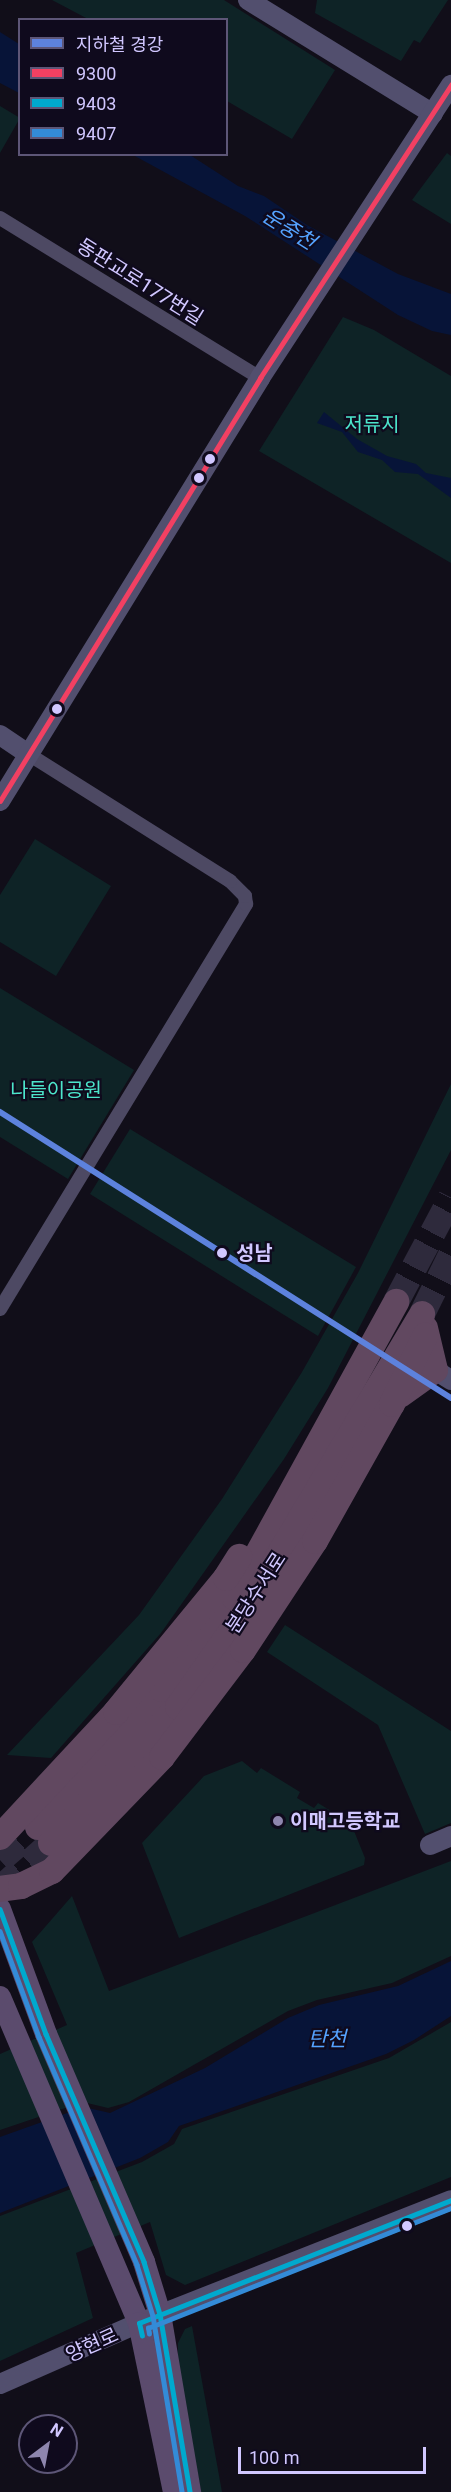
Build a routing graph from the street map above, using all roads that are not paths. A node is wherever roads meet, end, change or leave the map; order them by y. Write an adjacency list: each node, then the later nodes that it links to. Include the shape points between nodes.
1 (248, 0): 3 (main road)
2 (451, 85): 3 (main road)
3 (433, 114): 5 (main road)
4 (0, 218): 5 (street, 동판교로177번길)
5 (260, 378): 7 (main road)
6 (0, 735): 7 (main road)
7 (28, 754): 8 (main road); 10 (street, via 230,881 246,904)
8 (0, 801)
9 (396, 1302): 15 (highway, via 360,1367 226,1578 116,1712)
10 (0, 1309)
11 (425, 1318): 12 (highway); 13 (highway); 15 (highway, 분당수서로, via 228,1636 178,1707)
12 (443, 1375): 13 (highway, via 403,1390)
13 (392, 1404): 19 (highway, via 315,1540 243,1650 162,1757 52,1871 21,1886)
14 (0, 1822): 15 (highway)
15 (39, 1825): 17 (highway)
16 (451, 1836): 18 (main road)
17 (0, 1837)
18 (430, 1845)
19 (0, 1888)
20 (0, 1909): 23 (main road, via 46,2034 138,2247)
21 (0, 1996): 23 (main road, via 113,2258)
22 (451, 2199): 23 (main road, 양현로)
23 (149, 2319): 24 (main road, 양현로); 25 (main road); 26 (main road)
24 (0, 2384)
25 (174, 2492)
26 (190, 2492)

